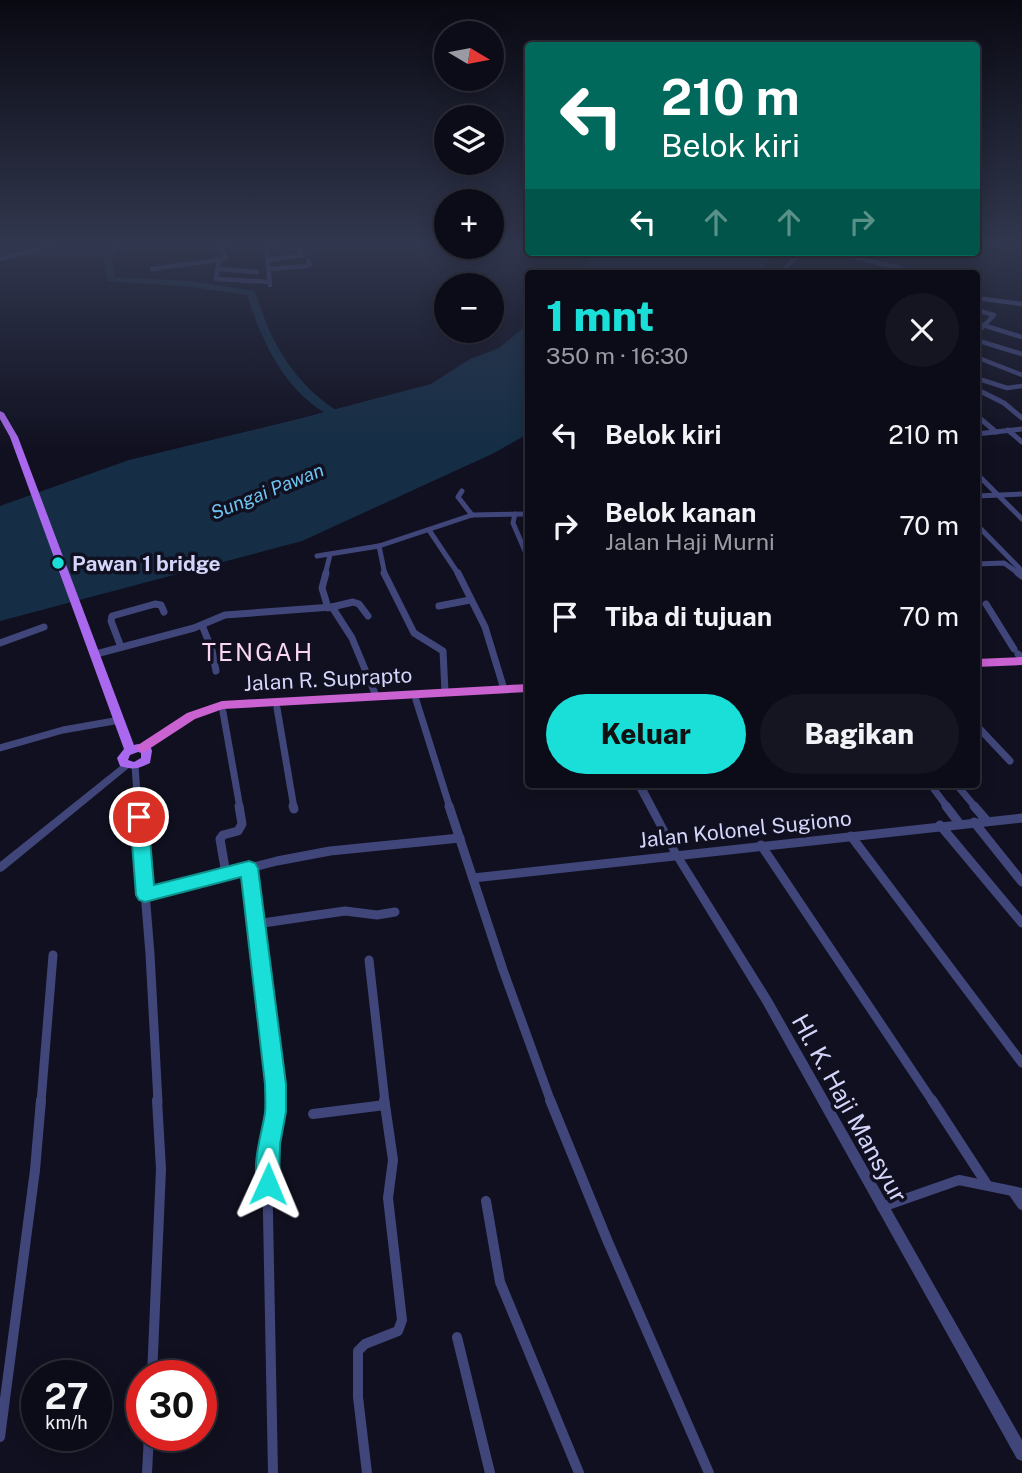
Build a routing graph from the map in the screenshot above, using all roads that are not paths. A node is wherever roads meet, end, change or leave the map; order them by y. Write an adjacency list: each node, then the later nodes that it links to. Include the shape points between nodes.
1 (992, 314): 3 (street)
2 (980, 324): 3 (street)
3 (986, 325): 4 (street); 5 (street)
4 (980, 330)
5 (1022, 337)
6 (980, 341): 7 (street)
7 (1022, 354)
8 (980, 359): 9 (street)
9 (1022, 375)
10 (980, 379): 11 (street, via 1007,388)
11 (1022, 386)
12 (980, 390): 13 (street)
13 (984, 392): 14 (street); 17 (street)
14 (980, 394)
15 (0, 413): 51 (main road, via 9,426)
16 (980, 418): 20 (street)
17 (1022, 418)
18 (1022, 429): 19 (street)
19 (1008, 430): 20 (street); 22 (street)
20 (996, 432): 21 (street)
21 (980, 434)
22 (1022, 442)
23 (980, 477): 26 (street)
24 (462, 491): 30 (street, via 458,497)
25 (1022, 494): 26 (street)
26 (997, 495): 27 (street); 31 (street)
27 (980, 496)
28 (515, 514): 29 (street); 30 (street); 35 (street, via 513,523)
29 (525, 514)
30 (472, 515): 33 (street)
31 (1022, 519)
32 (980, 528): 39 (street)
33 (429, 530): 34 (street); 41 (street)
34 (379, 546): 36 (street); 59 (street, via 386,581 414,633 443,652)
35 (525, 551)
36 (330, 555): 37 (street); 44 (street, via 322,588)
37 (317, 556)
38 (980, 564): 40 (street, via 1004,563)
39 (1022, 571)
40 (1022, 576)
41 (470, 600): 43 (street); 58 (street, via 492,643)
42 (986, 604): 52 (street)
43 (439, 606)
44 (330, 607): 46 (street, via 355,602); 47 (street, via 225,615); 62 (street, via 350,634)
45 (164, 612): 50 (street, via 155,604 113,616)
46 (368, 616)
47 (201, 625): 50 (street); 56 (street)
48 (44, 627): 49 (street)
49 (0, 643)
50 (121, 647): 51 (street)
51 (96, 653): 66 (main road)
52 (1019, 656): 54 (highway)
53 (980, 664): 54 (highway)
54 (1002, 665): 55 (highway)
55 (1022, 668)
56 (216, 671)
57 (525, 688): 58 (highway, Jalan R. Suprapto)
58 (503, 689): 60 (highway, Jalan R. Suprapto)
59 (444, 692): 60 (highway, Jalan R. Suprapto); 62 (highway, Jalan R. Suprapto)
60 (489, 693): 61 (highway, Jalan R. Suprapto); 63 (highway, Jalan R. Suprapto)
61 (525, 694)
62 (376, 696): 69 (highway, Jalan R. Suprapto, via 209,708)
63 (416, 700): 64 (highway, Jalan R. Suprapto); 82 (street)
64 (277, 708): 65 (highway, Jalan R. Suprapto); 75 (street)
65 (223, 712): 69 (highway, Jalan R. Suprapto); 87 (street, via 242,824 238,831 220,839)
66 (120, 720): 68 (street); 69 (main road)
67 (980, 729): 70 (street)
68 (0, 748)
69 (140, 750): 71 (main road, via 146,760); 71 (main road, via 122,758)
70 (1010, 761)
71 (131, 765): 85 (street); 90 (street)
72 (641, 788): 84 (street, Hl. K. Haji Mansyur)
73 (933, 788): 79 (street)
74 (959, 788): 77 (street)
75 (294, 809)
76 (1022, 818): 77 (street, Jalan Kolonel Sugiono)
77 (986, 821): 78 (street, Jalan Kolonel Sugiono)
78 (974, 822): 79 (street, Jalan Kolonel Sugiono); 89 (street)
79 (959, 823): 80 (street, Jalan Kolonel Sugiono)
80 (940, 825): 81 (street, Jalan Kolonel Sugiono); 92 (street)
81 (851, 836): 83 (street, Jalan Kolonel Sugiono); 96 (street)
82 (460, 838): 86 (street, via 330,851); 88 (street)
83 (761, 845): 84 (street, Jalan Kolonel Sugiono); 99 (street)
84 (676, 854): 88 (street, Jalan Kolonel Sugiono); 103 (street, Hl. K. Haji Mansyur, via 767,1001)
85 (0, 868)
86 (249, 868): 87 (street); 93 (street)
87 (226, 874): 90 (street)
88 (472, 878): 114 (street, via 559,1123)
89 (1022, 882)
90 (145, 895): 105 (street, via 161,1168)
91 (395, 912): 93 (street, via 345,911)
92 (1022, 923)
93 (256, 924): 110 (street, via 276,1084 267,1162)
94 (53, 955): 106 (street, via 35,1170)
95 (369, 960): 97 (street)
96 (1022, 1063)
97 (386, 1105): 98 (street); 111 (street, via 393,1160 388,1198 402,1320 398,1331 365,1344 358,1352)
98 (313, 1114)
99 (986, 1183): 100 (street); 103 (street, via 959,1180)
100 (1018, 1192): 102 (street)
101 (486, 1202): 113 (street, via 499,1279)
102 (1022, 1205)
103 (881, 1207): 108 (street, Hl. K. Haji Mansyur)
104 (457, 1337): 112 (street)
105 (153, 1360)
106 (0, 1437)
107 (148, 1451): 109 (street)
108 (1022, 1454)
109 (147, 1473)
110 (273, 1473)
111 (367, 1473)
112 (490, 1473)
113 (579, 1473)
114 (709, 1473)

